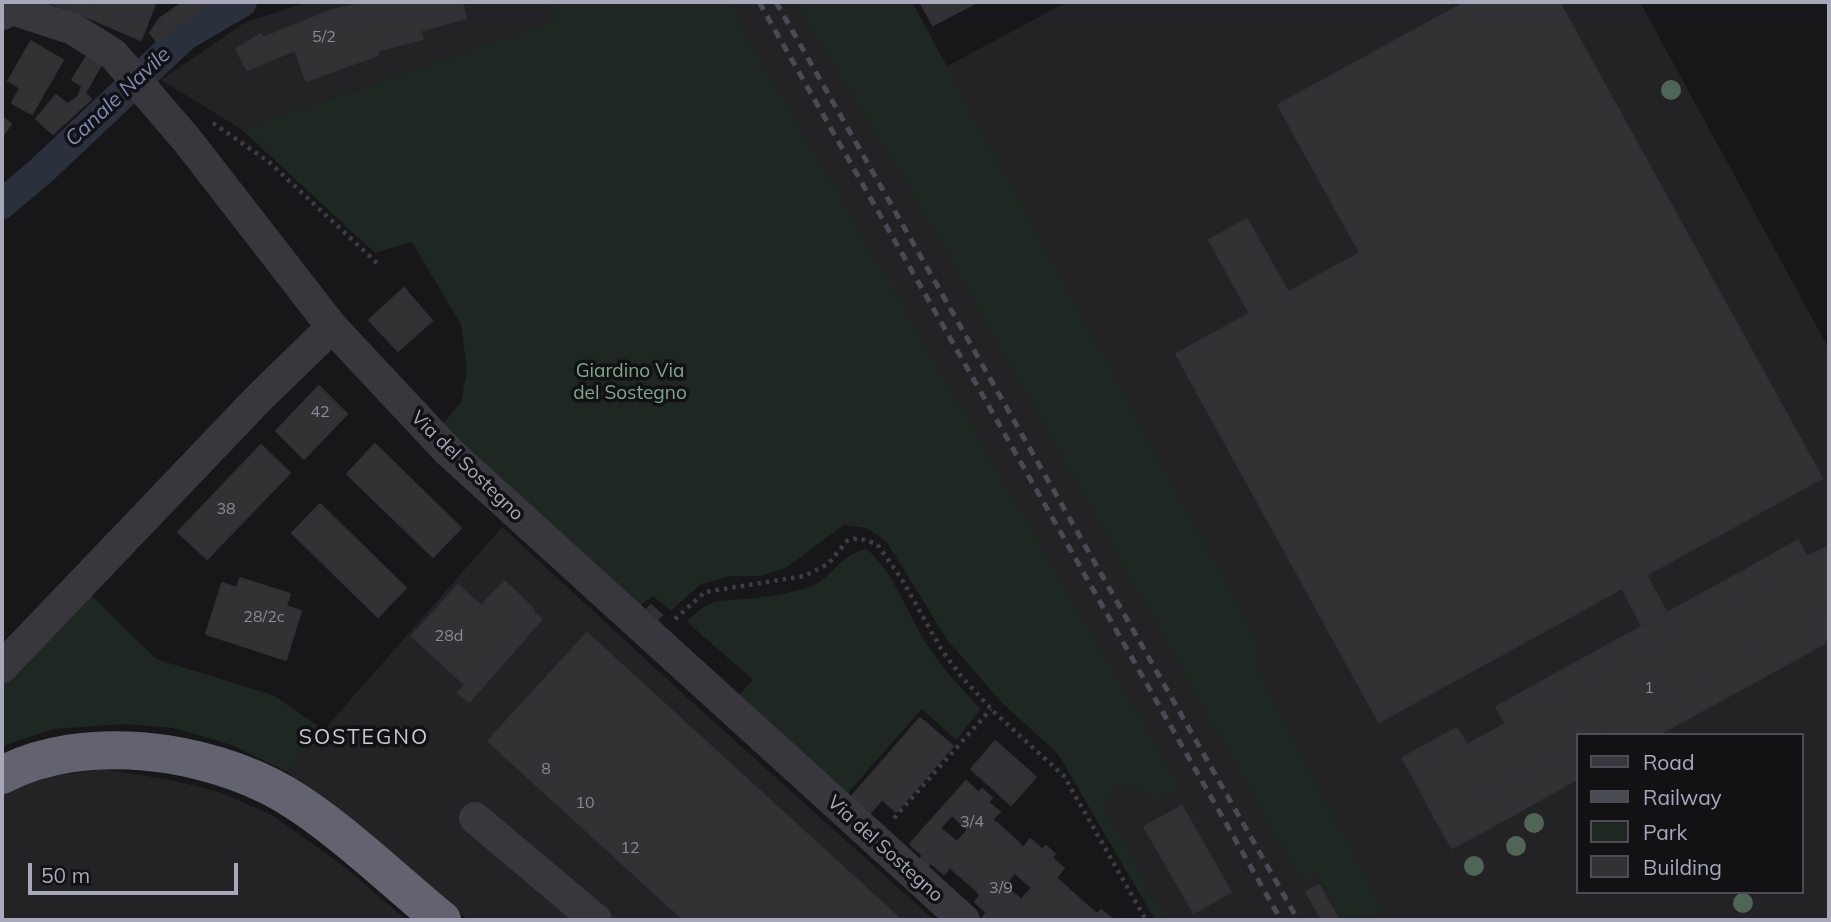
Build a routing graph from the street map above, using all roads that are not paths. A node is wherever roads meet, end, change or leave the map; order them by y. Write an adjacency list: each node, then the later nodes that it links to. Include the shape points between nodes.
1 (2, 14): 2 (street, Via del Sostegno, via 3,6 73,29 94,40 124,67)
2 (332, 327): 3 (street); 8 (street, Via del Sostegno, via 448,451)
3 (2, 667)
4 (2, 775): 6 (highway, via 61,756 124,749 171,754 226,769 283,794)
5 (475, 818): 7 (street)
6 (442, 920)
7 (596, 920)
8 (964, 920)

